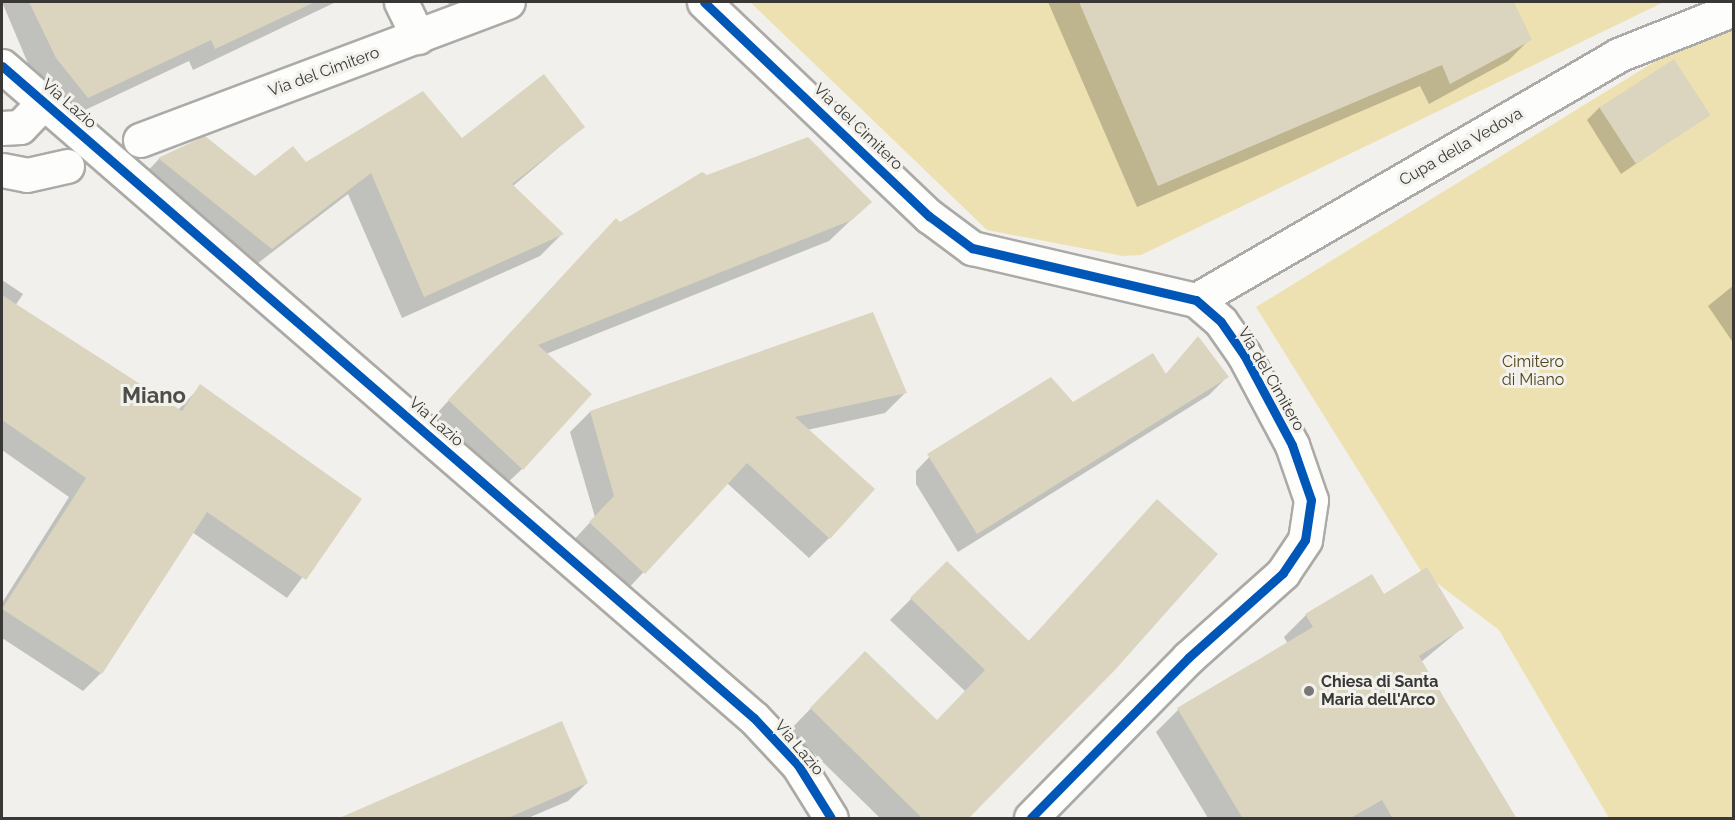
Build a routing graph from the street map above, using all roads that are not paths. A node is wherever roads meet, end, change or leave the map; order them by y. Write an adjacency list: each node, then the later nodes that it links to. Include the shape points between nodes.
1 (401, 2): 5 (street)
2 (508, 2): 5 (street, Via del Cimitero)
3 (704, 2): 13 (street, Via del Cimitero, via 929,216 972,248)
4 (1734, 9): 13 (street, Cupa della Vedova, via 1618,55)
5 (418, 37): 9 (street, Via del Cimitero)
6 (2, 66): 7 (street, Via Lazio)
7 (44, 102): 8 (street, via 20,127); 14 (street, Via Lazio, via 754,717 798,765)
8 (2, 128)
9 (140, 141)
10 (67, 166): 11 (street)
11 (14, 172): 12 (street)
12 (2, 195)
13 (1196, 300): 15 (street, Via del Cimitero, via 1221,322 1244,355 1292,445 1311,501 1305,540 1283,573 1188,658)
14 (831, 819)
15 (1031, 819)

